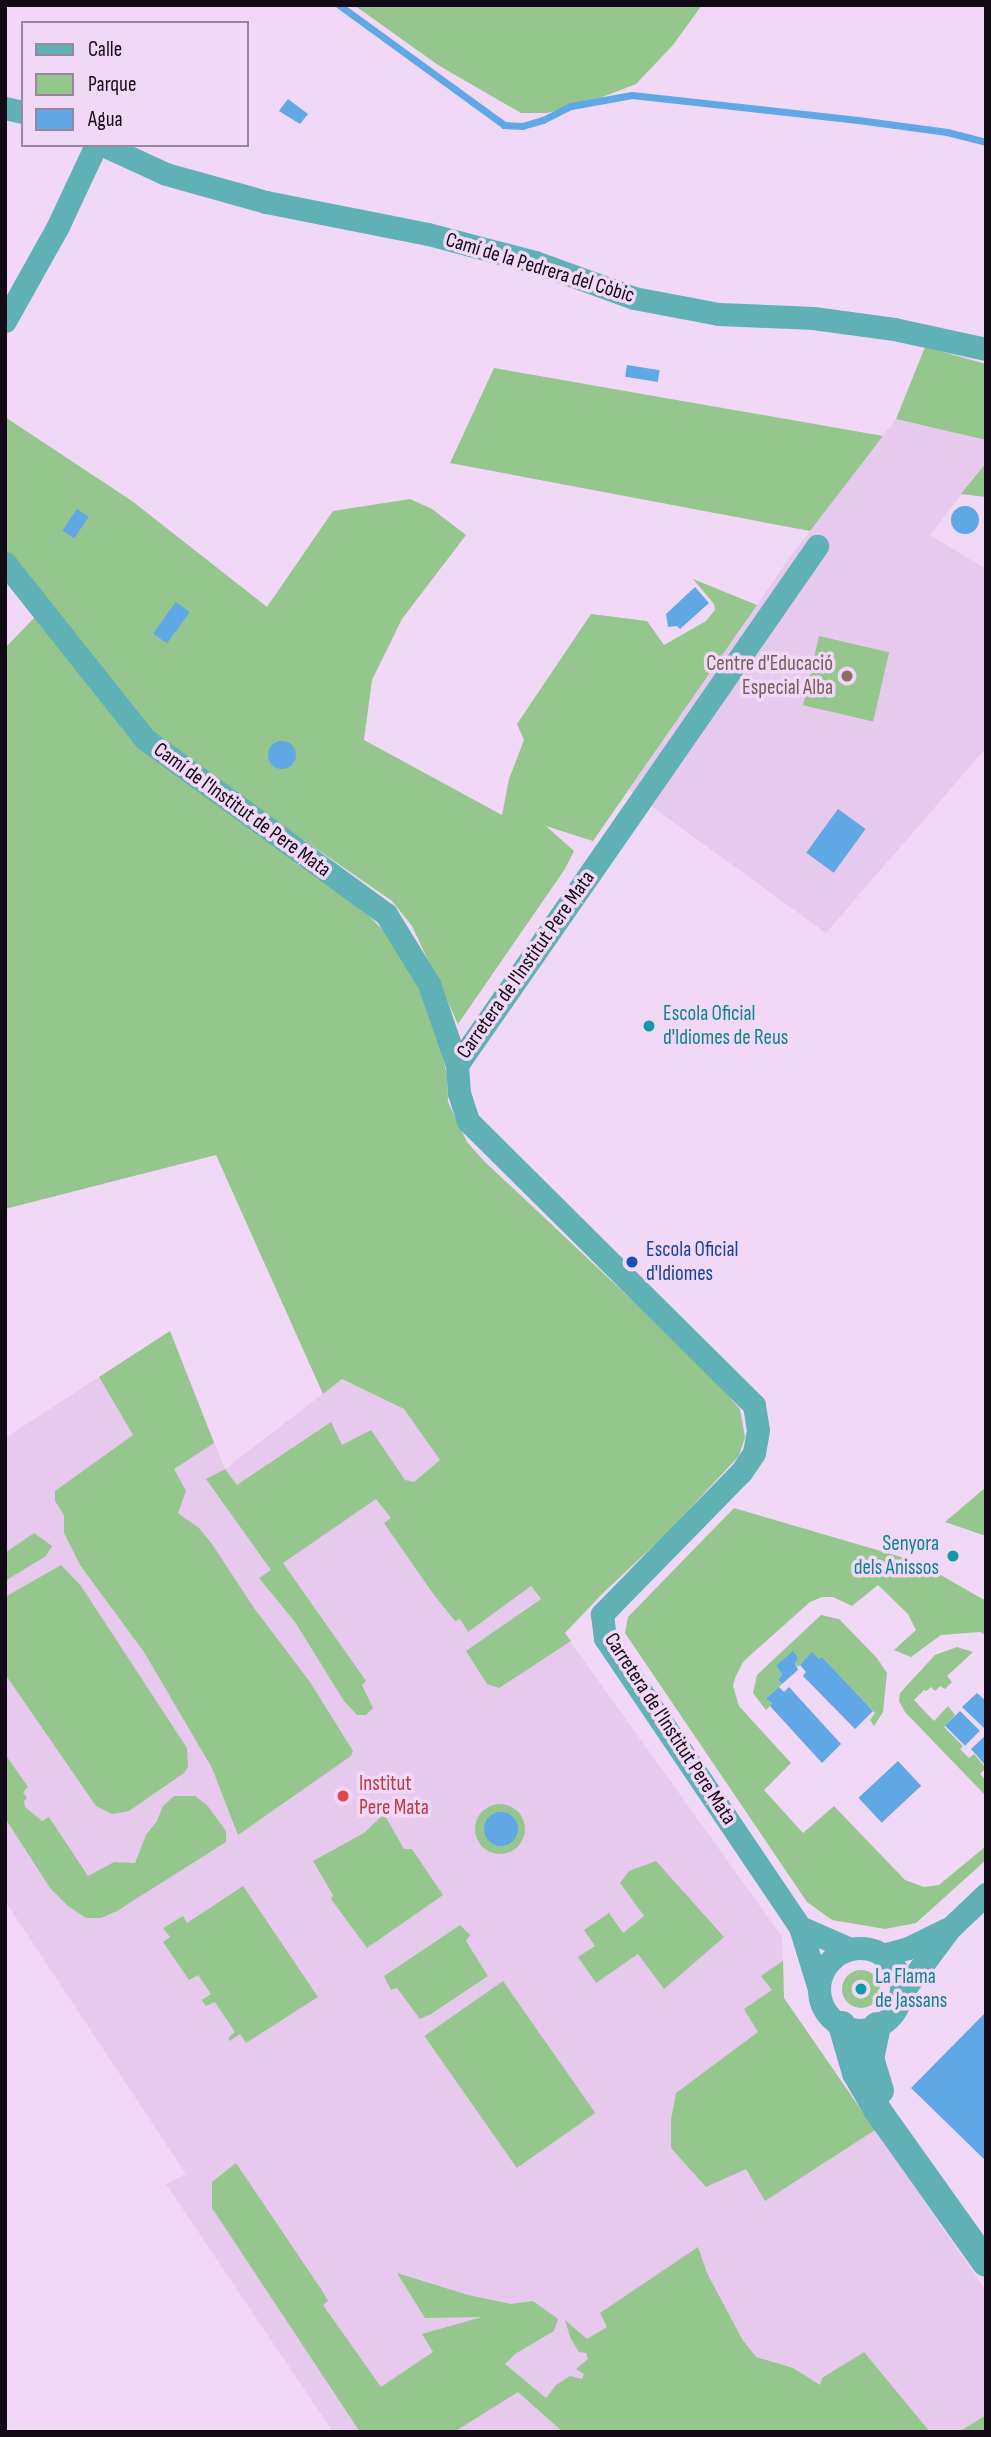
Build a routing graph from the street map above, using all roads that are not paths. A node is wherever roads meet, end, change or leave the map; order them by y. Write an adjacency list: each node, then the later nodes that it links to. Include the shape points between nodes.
1 (95, 147): 3 (street)
2 (107, 147): 4 (street, Camí de la Pedrera del Còbic, via 166,174 266,202 428,234 535,262 634,298 719,314 813,318 894,329)
3 (5, 321)
4 (986, 349)
5 (817, 546): 7 (street, Carretera de l'Institut Pere Mata)
6 (5, 564): 7 (street, Camí de l'Institut de Pere Mata, via 145,739 386,914 429,984)
7 (457, 1065): 9 (street, Carretera de l'Institut Pere Mata, via 468,1121 754,1405 758,1430 754,1453 741,1472 602,1614 605,1637)
8 (986, 1894): 10 (street)
9 (800, 1927): 11 (street); 13 (street, Carretera de l'Institut Pere Mata)
10 (950, 1928): 12 (street); 14 (street)
11 (850, 1949): 12 (street, via 867,1948); 13 (street, via 828,1964)
12 (882, 1955): 14 (street, via 899,1975)
13 (819, 1989): 15 (street, via 825,2009)
14 (901, 1995): 16 (street, via 895,2010)
15 (842, 2025): 16 (street, via 859,2029); 17 (street, via 856,2073)
16 (877, 2026): 17 (street, via 870,2058)
17 (889, 2123): 18 (street)
18 (986, 2263)

